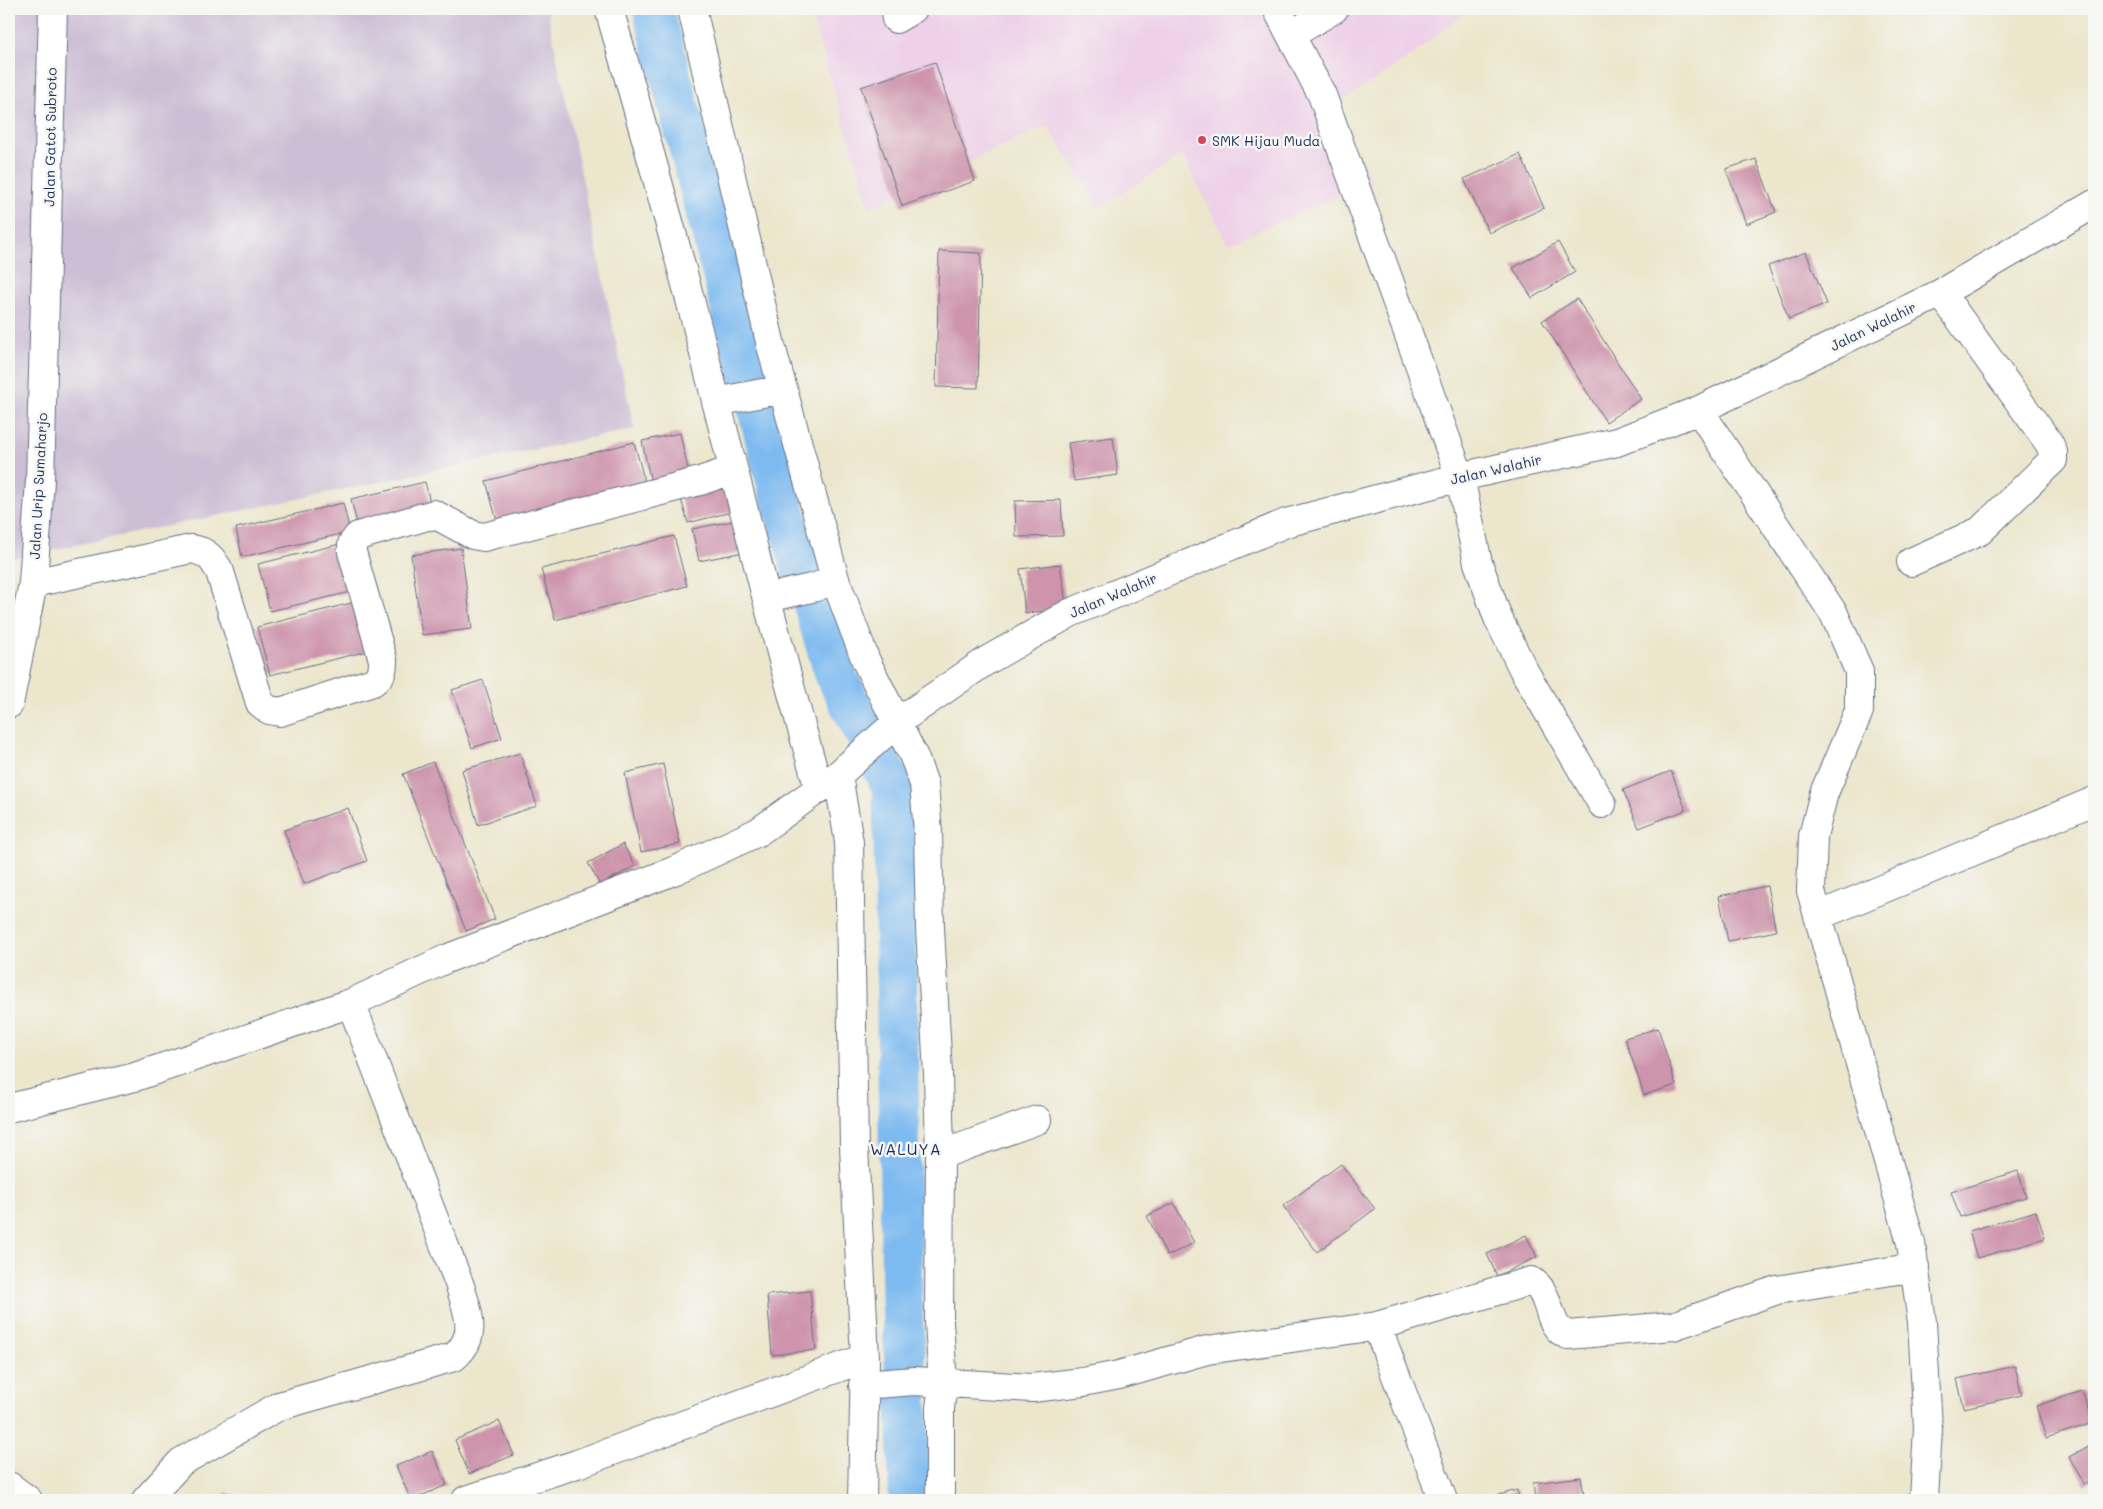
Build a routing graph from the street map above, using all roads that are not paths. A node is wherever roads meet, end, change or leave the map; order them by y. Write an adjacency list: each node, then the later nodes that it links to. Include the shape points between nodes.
1 (53, 9): 8 (main road, Jalan Gatot Subroto)
2 (609, 9): 11 (main road)
3 (692, 9): 10 (main road, via 771,346)
4 (1277, 9): 6 (main road)
5 (1334, 9): 6 (main road)
6 (1291, 36): 14 (main road, via 1322,95)
7 (2094, 204): 9 (main road, Jalan Walahir)
8 (47, 265): 16 (main road, Jalan Urip Sumaharjo)
9 (1941, 292): 12 (main road, Jalan Walahir); 15 (main road, via 2048,443 2053,460 1980,531)
10 (775, 390): 11 (main road); 17 (main road)
11 (719, 401): 13 (main road)
12 (1699, 410): 14 (main road, Jalan Walahir, via 1617,442); 24 (main road, via 1834,614 1859,671 1859,710 1824,793 1812,836 1811,891)
13 (732, 470): 16 (main road, via 490,536 473,535 434,514 358,536 352,544 352,552 382,660 381,676 373,682 280,712 269,710 260,703 220,572 212,558 200,550 191,548); 18 (main road)
14 (1460, 477): 20 (main road, Jalan Walahir, via 1286,523 1070,613 986,661); 23 (main road, via 1478,564 1498,618 1523,669)
15 (1911, 562)
16 (33, 583): 19 (main road, Jalan Urip Sumaharjo)
17 (826, 583): 18 (main road); 20 (main road, via 866,661)
18 (772, 598): 21 (main road)
19 (9, 704)
20 (892, 726): 21 (main road, Jalan Walahir); 28 (main road, via 914,757 924,784)
21 (836, 776): 25 (main road, Jalan Walahir, via 758,832 676,870 446,959); 31 (main road, via 849,842 854,1147)
22 (2094, 801): 24 (main road)
23 (1602, 804)
24 (1818, 916): 29 (main road, via 1911,1243)
25 (351, 1003): 26 (main road, Jalan Walahir, via 135,1077); 35 (main road, via 460,1286 469,1315 468,1341 454,1357 279,1406 181,1462)
26 (9, 1108)
27 (1037, 1120): 28 (main road)
28 (940, 1155): 32 (main road, via 938,1322)
29 (1914, 1267): 30 (main road, via 1778,1290 1673,1326 1568,1335 1554,1323 1542,1290 1532,1281); 40 (main road, via 1922,1322 1928,1428)
30 (1378, 1326): 32 (main road, via 1207,1350 1083,1382 1032,1388); 39 (main road)
31 (867, 1375): 32 (main road); 36 (main road); 37 (main road)
32 (943, 1384): 38 (main road)
33 (9, 1486): 34 (main road)
34 (28, 1500)
35 (146, 1500)
36 (466, 1500)
37 (862, 1500)
38 (940, 1500)
39 (1443, 1500)
40 (1924, 1500)

